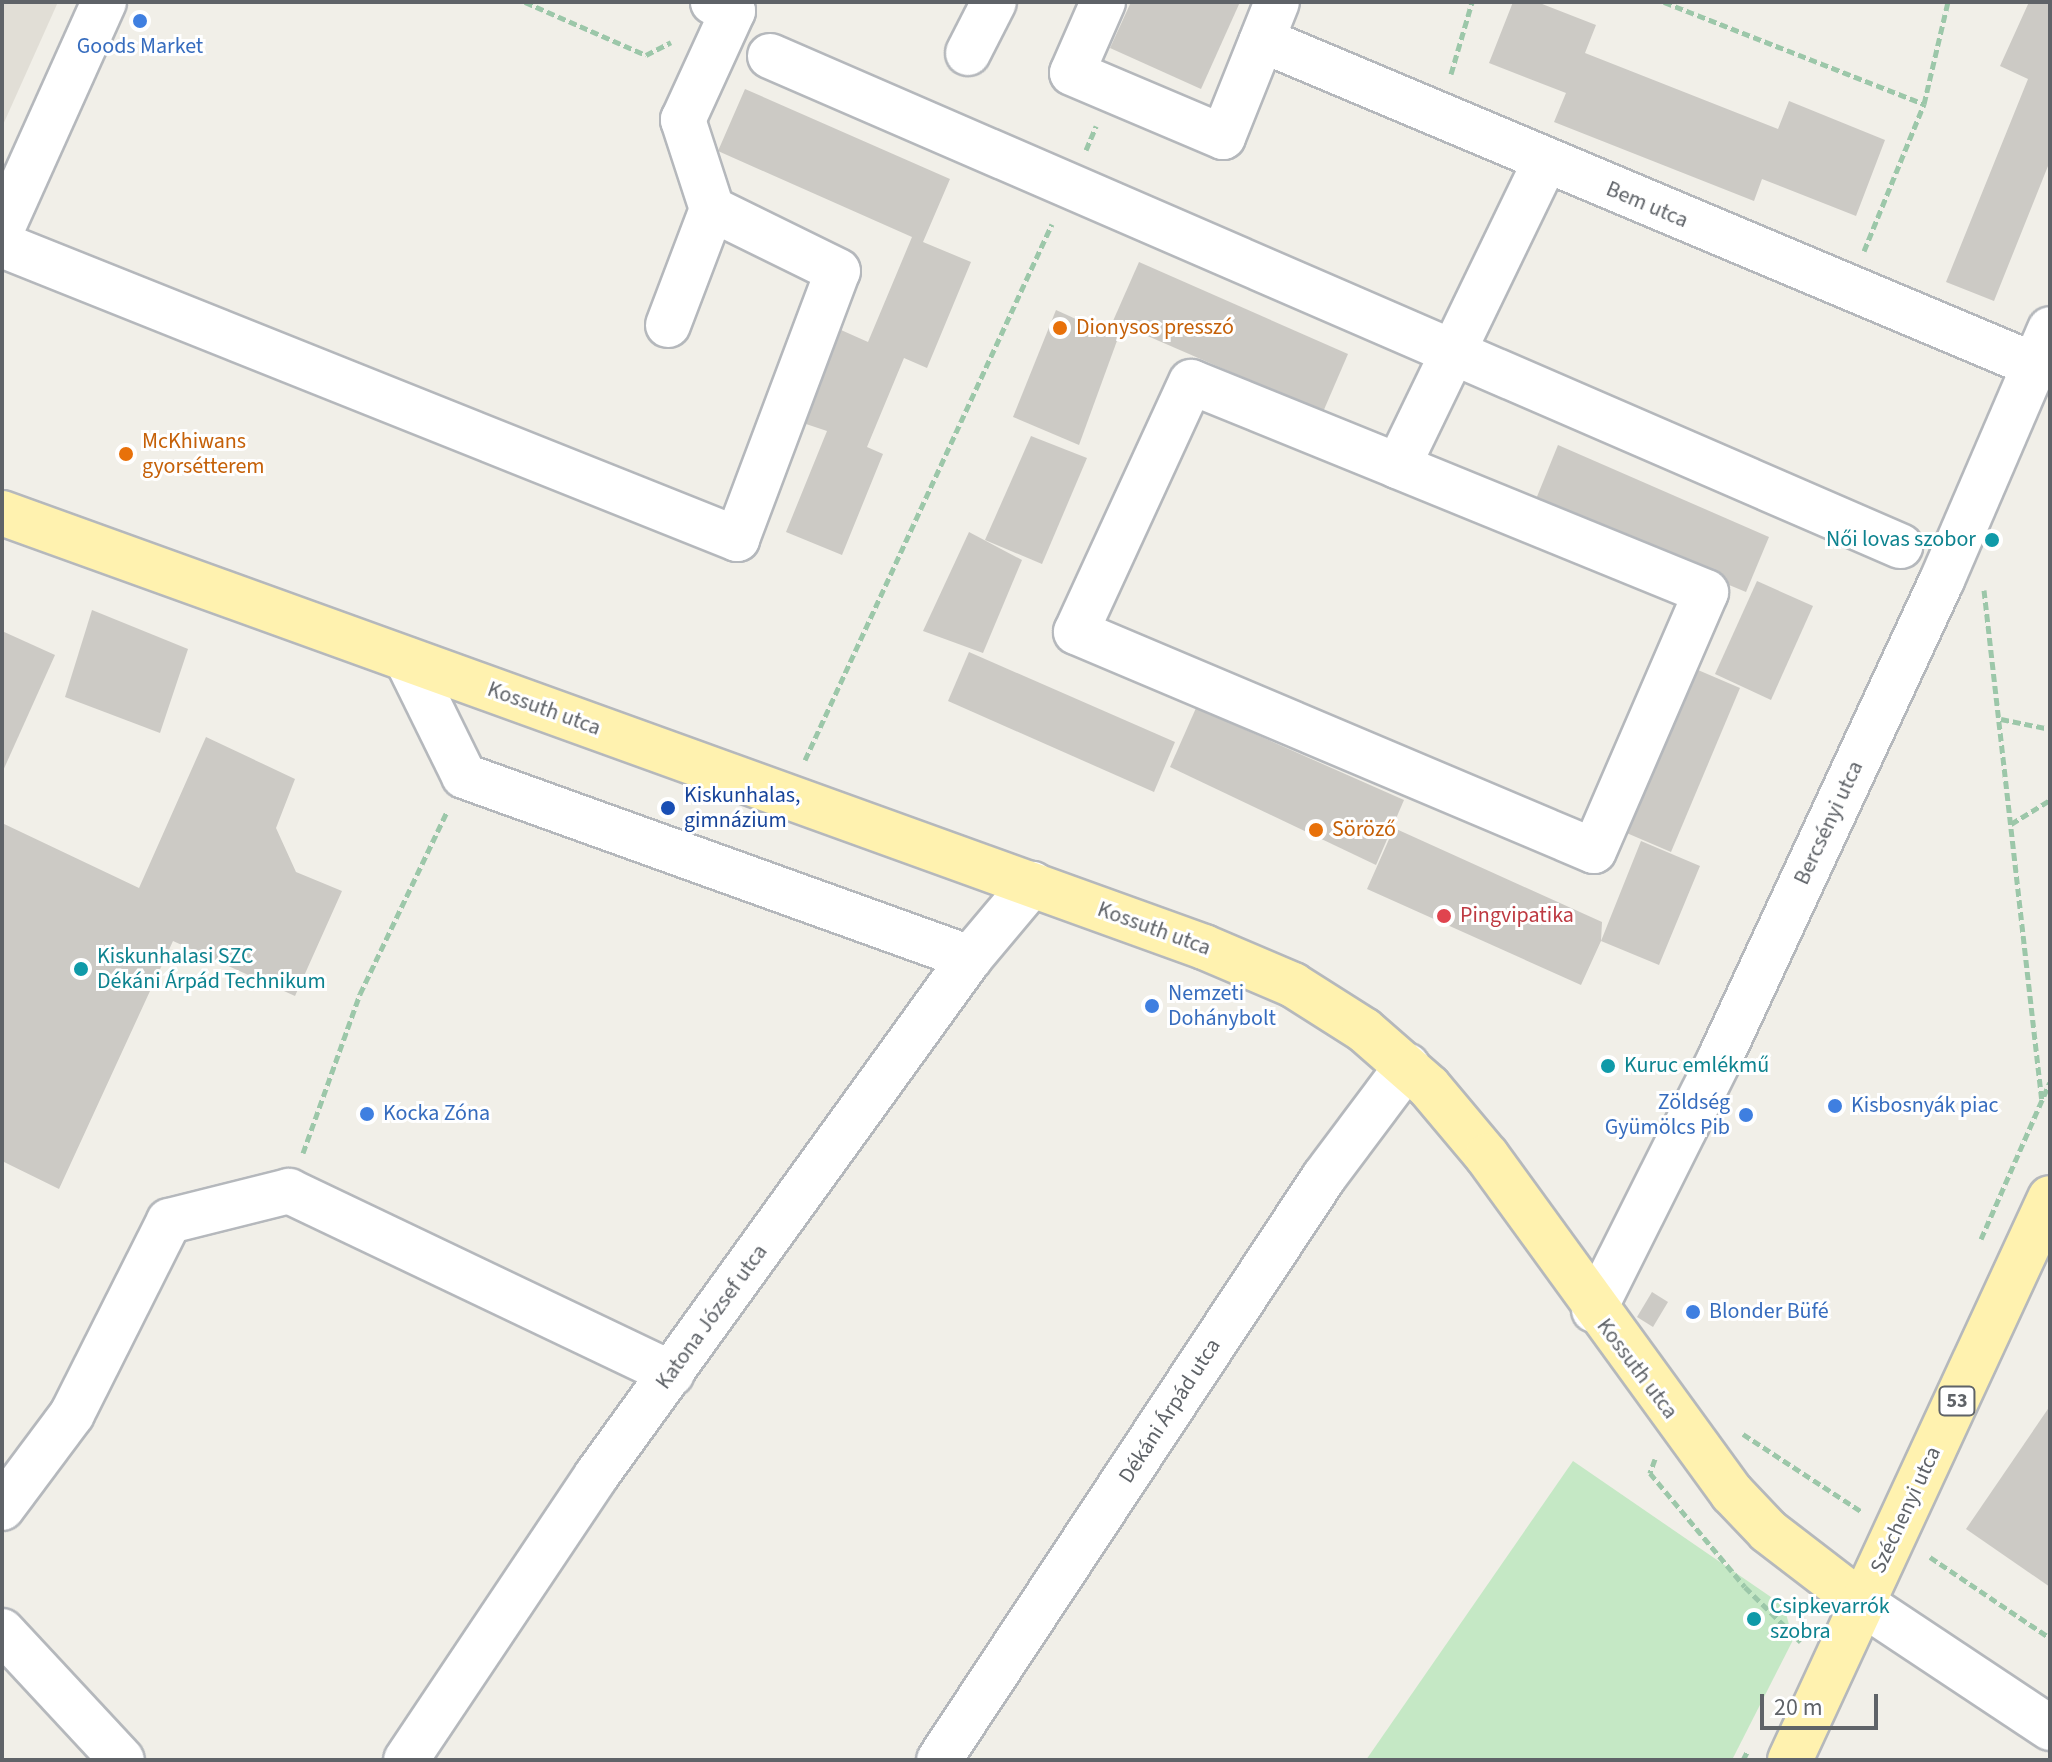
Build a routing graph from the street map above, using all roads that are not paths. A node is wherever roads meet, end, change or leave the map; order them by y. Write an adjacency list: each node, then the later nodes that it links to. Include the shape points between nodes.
1 (104, 2): 10 (street)
2 (994, 2): 6 (street)
3 (1103, 2): 5 (street, via 1072,73 1223,137)
4 (723, 6): 9 (street, via 683,120)
5 (1270, 21): 8 (street, Bem utca, via 1451,122)
6 (968, 53)
7 (770, 56): 16 (street)
8 (1545, 162): 13 (street, Bem utca, via 1848,289); 14 (street)
9 (712, 209): 11 (street, via 838,271 737,539); 12 (street)
10 (2, 229)
11 (2, 245)
12 (668, 325)
13 (2042, 347): 22 (street, Bercsényi utca, via 1959,541 1720,1058)
14 (1398, 466): 14 (street, via 1706,592 1594,851 1076,632 1191,382)
15 (2, 513): 17 (main road, Kossuth utca)
16 (1900, 546)
17 (407, 660): 18 (main road, Kossuth utca); 19 (street, via 464,776)
18 (1032, 884): 19 (street, Katona József utca); 20 (main road, Kossuth utca, via 1293,985)
19 (970, 958): 23 (street, Katona József utca)
20 (1407, 1066): 22 (main road, Kossuth utca, via 1487,1156); 30 (street, Dékáni Árpád utca, via 1324,1177)
21 (2050, 1198): 25 (main road, Széchenyi utca / 53, via 1878,1522)
22 (1594, 1310): 25 (main road, Kossuth utca, via 1732,1493 1768,1531)
23 (672, 1374): 24 (street, via 289,1191 169,1221 72,1414); 29 (street, Katona József utca, via 596,1476)
24 (2, 1508)
25 (1862, 1603): 27 (street, Kossuth utca); 31 (main road, 53)
26 (2, 1631): 28 (street)
27 (2050, 1728)
28 (122, 1760)
29 (406, 1760)
30 (939, 1760)
31 (1790, 1760)

